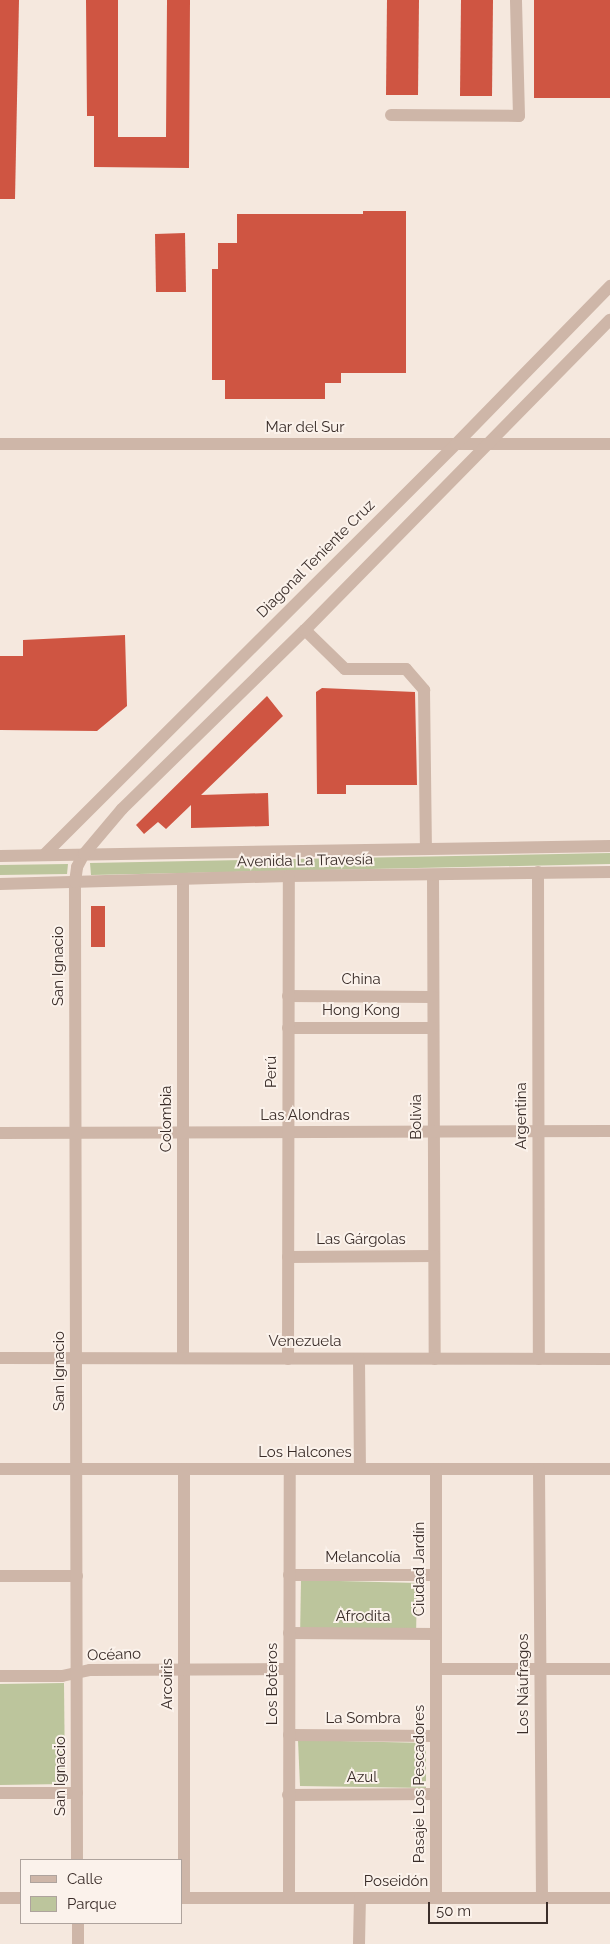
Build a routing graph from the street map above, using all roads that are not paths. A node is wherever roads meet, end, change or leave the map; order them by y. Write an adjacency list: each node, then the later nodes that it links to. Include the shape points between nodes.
1 (516, 0): 2 (street, via 519,116)
2 (391, 115)
3 (610, 286): 7 (street, Diagonal Teniente Cruz)
4 (610, 320): 5 (street)
5 (489, 442): 7 (street, Mar del Sur); 8 (street, Mar del Sur); 9 (street)
6 (0, 444): 7 (street, Mar del Sur)
7 (456, 444): 13 (street, Diagonal Teniente Cruz)
8 (610, 444)
9 (305, 630): 11 (street, via 345,669 406,669 424,690); 12 (street, via 122,809)
10 (610, 846): 11 (street, Avenida La Travesía)
11 (426, 849): 12 (street, Avenida La Travesía)
12 (84, 854): 13 (street, Avenida La Travesía); 20 (street)
13 (44, 855): 14 (street, Avenida La Travesía)
14 (0, 856)
15 (538, 872): 16 (street, Avenida La Travesía); 17 (street, Avenida La Travesía); 26 (street, Argentina)
16 (610, 872)
17 (433, 875): 18 (street, Avenida La Travesía); 23 (street, Bolivia)
18 (289, 876): 19 (street, Avenida La Travesía); 22 (street, Perú)
19 (183, 879): 20 (street, Avenida La Travesía); 28 (street, Colombia)
20 (74, 882): 21 (street, Avenida La Travesía); 32 (street, San Ignacio)
21 (0, 884)
22 (288, 996): 23 (street, China); 24 (street, Perú)
23 (433, 997): 25 (street, Bolivia)
24 (288, 1028): 25 (street, Hong Kong); 29 (street, Perú)
25 (433, 1028): 30 (street, Bolivia)
26 (538, 1131): 27 (street, Las Alondras); 30 (street, Las Alondras); 39 (street, Argentina)
27 (610, 1131)
28 (183, 1132): 29 (street, Las Alondras); 32 (street, Las Alondras); 37 (street, Colombia)
29 (288, 1132): 30 (street, Las Alondras); 34 (street, Perú)
30 (433, 1132): 33 (street, Bolivia)
31 (0, 1133): 32 (street, Las Alondras)
32 (75, 1133): 36 (street, San Ignacio)
33 (434, 1256): 34 (street, Las Gárgolas); 41 (street, Bolivia)
34 (288, 1257): 38 (street, Perú)
35 (0, 1358): 36 (street, Venezuela)
36 (76, 1358): 37 (street, Venezuela); 44 (street, San Ignacio)
37 (183, 1358): 38 (street, Venezuela)
38 (288, 1358): 40 (street, Venezuela)
39 (538, 1358): 41 (street, Venezuela); 42 (street, Venezuela)
40 (359, 1359): 41 (street, Venezuela); 47 (street)
41 (435, 1359)
42 (610, 1359)
43 (0, 1469): 44 (street, Los Halcones)
44 (76, 1469): 45 (street, Los Halcones); 54 (street, San Ignacio)
45 (184, 1469): 46 (street, Los Halcones); 61 (street, Arcoiris)
46 (290, 1469): 47 (street, Los Halcones); 51 (street, Los Boteros)
47 (360, 1469): 48 (street, Los Halcones)
48 (436, 1469): 49 (street, Los Halcones); 52 (street, Ciudad Jardín)
49 (539, 1469): 50 (street, Los Halcones); 59 (street, Los Náufragos)
50 (610, 1469)
51 (289, 1575): 52 (street, Melancolía); 55 (street, Los Boteros)
52 (436, 1575): 56 (street, Ciudad Jardín)
53 (0, 1576): 54 (street)
54 (77, 1576): 62 (street, San Ignacio)
55 (289, 1633): 56 (street, Afrodita); 57 (street, Los Boteros)
56 (436, 1634): 58 (street, Ciudad Jardín)
57 (289, 1669): 61 (street, Océano); 64 (street, Los Boteros)
58 (436, 1669): 59 (street); 65 (street, Pasaje Los Pescadores)
59 (540, 1669): 60 (street); 77 (street, Los Náufragos)
60 (610, 1669)
61 (184, 1670): 62 (street, Océano, via 90,1670); 73 (street, Arcoiris)
62 (77, 1673): 63 (street, Océano); 67 (street, San Ignacio)
63 (0, 1676)
64 (289, 1735): 65 (street, La Sombra); 69 (street, Los Boteros)
65 (436, 1736): 68 (street, Pasaje Los Pescadores)
66 (0, 1793): 67 (street)
67 (77, 1793): 70 (street, San Ignacio)
68 (436, 1794): 69 (street, Azul); 76 (street, Pasaje Los Pescadores)
69 (288, 1795): 74 (street, Los Boteros)
70 (78, 1859)
71 (0, 1898): 72 (street)
72 (20, 1898)
73 (183, 1898): 74 (street, Poseidón)
74 (289, 1898): 75 (street, Poseidón)
75 (360, 1898): 76 (street, Poseidón); 81 (street)
76 (436, 1898): 77 (street, Poseidón)
77 (542, 1898): 78 (street, Poseidón)
78 (610, 1898)
79 (78, 1924): 80 (street)
80 (78, 1944)
81 (360, 1944)

